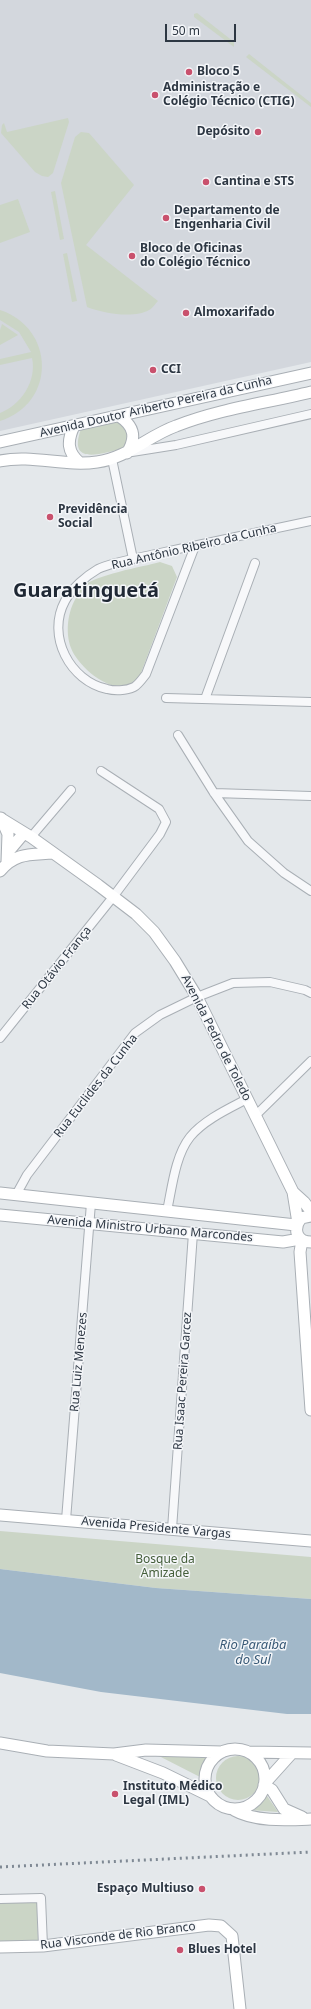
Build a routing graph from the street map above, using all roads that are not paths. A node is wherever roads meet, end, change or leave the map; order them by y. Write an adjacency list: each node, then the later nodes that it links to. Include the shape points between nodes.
1 (311, 373): 4 (street, Avenida Doutor Ariberto Pereira da Cunha)
2 (311, 392): 7 (street, Avenida Doutor Ariberto Pereira da Cunha, via 174,426)
3 (311, 414): 7 (street, Avenida Doutor Ariberto Pereira da Cunha, via 176,445)
4 (119, 416): 5 (street, Avenida Doutor Ariberto Pereira da Cunha); 7 (street, via 125,420 133,433 132,444)
5 (74, 426): 6 (street, Avenida Doutor Ariberto Pereira da Cunha); 10 (street, via 70,434 69,449)
6 (0, 442)
7 (127, 453): 8 (street, Avenida Doutor Ariberto Pereira da Cunha)
8 (112, 459): 10 (street, Avenida Doutor Ariberto Pereira da Cunha); 13 (street)
9 (0, 461): 10 (street, Avenida Doutor Ariberto Pereira da Cunha, via 28,459)
10 (80, 463)
11 (311, 521): 12 (street, Rua Antônio Ribeiro da Cunha)
12 (195, 546): 13 (street, Rua Antônio Ribeiro da Cunha); 13 (street, Rua Antônio Ribeiro da Cunha, via 146,674 134,687 114,691 96,687 77,674 65,658 60,640 59,620 65,601 79,584 99,569)
13 (133, 559)
14 (255, 564): 16 (street)
15 (166, 698): 16 (street)
16 (205, 698): 17 (street)
17 (311, 702)
18 (178, 735): 21 (street)
19 (101, 771): 28 (street, Rua Otávio França, via 159,809 166,822 160,834)
20 (71, 790): 24 (street)
21 (214, 793): 22 (street); 27 (street, via 248,840 284,873)
22 (311, 796)
23 (0, 818): 24 (street, Avenida Pedro de Toledo); 26 (street, via 8,834)
24 (27, 835): 25 (street, Avenida Pedro de Toledo); 26 (street)
25 (53, 853): 26 (street); 28 (street, Avenida Pedro de Toledo)
26 (8, 860)
27 (311, 891)
28 (113, 896): 30 (street, Avenida Pedro de Toledo, via 154,932); 31 (street, Rua Otávio França)
29 (311, 993): 30 (street, Rua Euclides da Cunha, via 270,982 233,983)
30 (197, 997): 33 (street, Avenida Pedro de Toledo); 37 (street, Rua Euclides da Cunha, via 160,1015 136,1032 27,1175)
31 (0, 1038)
32 (311, 1062): 34 (street)
33 (247, 1099): 34 (street, Avenida Pedro de Toledo); 39 (street, via 215,1117 190,1137 175,1168)
34 (255, 1116): 35 (street, Avenida Pedro de Toledo)
35 (293, 1192): 40 (street); 44 (street)
36 (0, 1193): 37 (street, Avenida Ministro Urbano Marcondes)
37 (16, 1195): 38 (street, Avenida Ministro Urbano Marcondes)
38 (91, 1203): 39 (street, Avenida Ministro Urbano Marcondes); 43 (street, Rua Luiz Menezes)
39 (168, 1211): 44 (street, Avenida Ministro Urbano Marcondes)
40 (311, 1211)
41 (0, 1215): 43 (street, Avenida Ministro Urbano Marcondes)
42 (311, 1216): 44 (street, via 301,1218)
43 (90, 1224): 45 (street, Avenida Ministro Urbano Marcondes); 49 (street, Rua Luiz Menezes)
44 (297, 1224): 46 (street, via 296,1232)
45 (193, 1233): 46 (street, Avenida Ministro Urbano Marcondes, via 283,1242); 50 (street, Rua Isaac Pereira Garcez)
46 (304, 1240): 47 (street, via 300,1252)
47 (311, 1410)
48 (0, 1515): 49 (street, Avenida Presidente Vargas)
49 (66, 1520): 50 (street, Avenida Presidente Vargas)
50 (172, 1529): 51 (street, Avenida Presidente Vargas)
51 (311, 1541)
52 (0, 1743): 57 (street, via 48,1751)
53 (222, 1752): 54 (street); 57 (street, via 146,1750); 59 (street, via 214,1758 206,1771 206,1787)
54 (248, 1752): 55 (street); 58 (street, via 261,1765)
55 (292, 1753): 56 (street); 58 (street)
56 (311, 1753)
57 (114, 1754): 59 (street, via 163,1773)
58 (265, 1784): 60 (street, via 258,1799 251,1805); 61 (street, via 284,1809)
59 (210, 1796): 60 (street, via 220,1805)
60 (233, 1810): 61 (street, via 260,1818)
61 (309, 1819)
62 (0, 1899): 63 (street, via 41,1898)
63 (43, 1946): 64 (street, Rua Visconde de Rio Branco); 65 (street, Rua Visconde de Rio Branco, via 209,1925 221,1926 232,1936)
64 (0, 1947)
65 (240, 2009)

